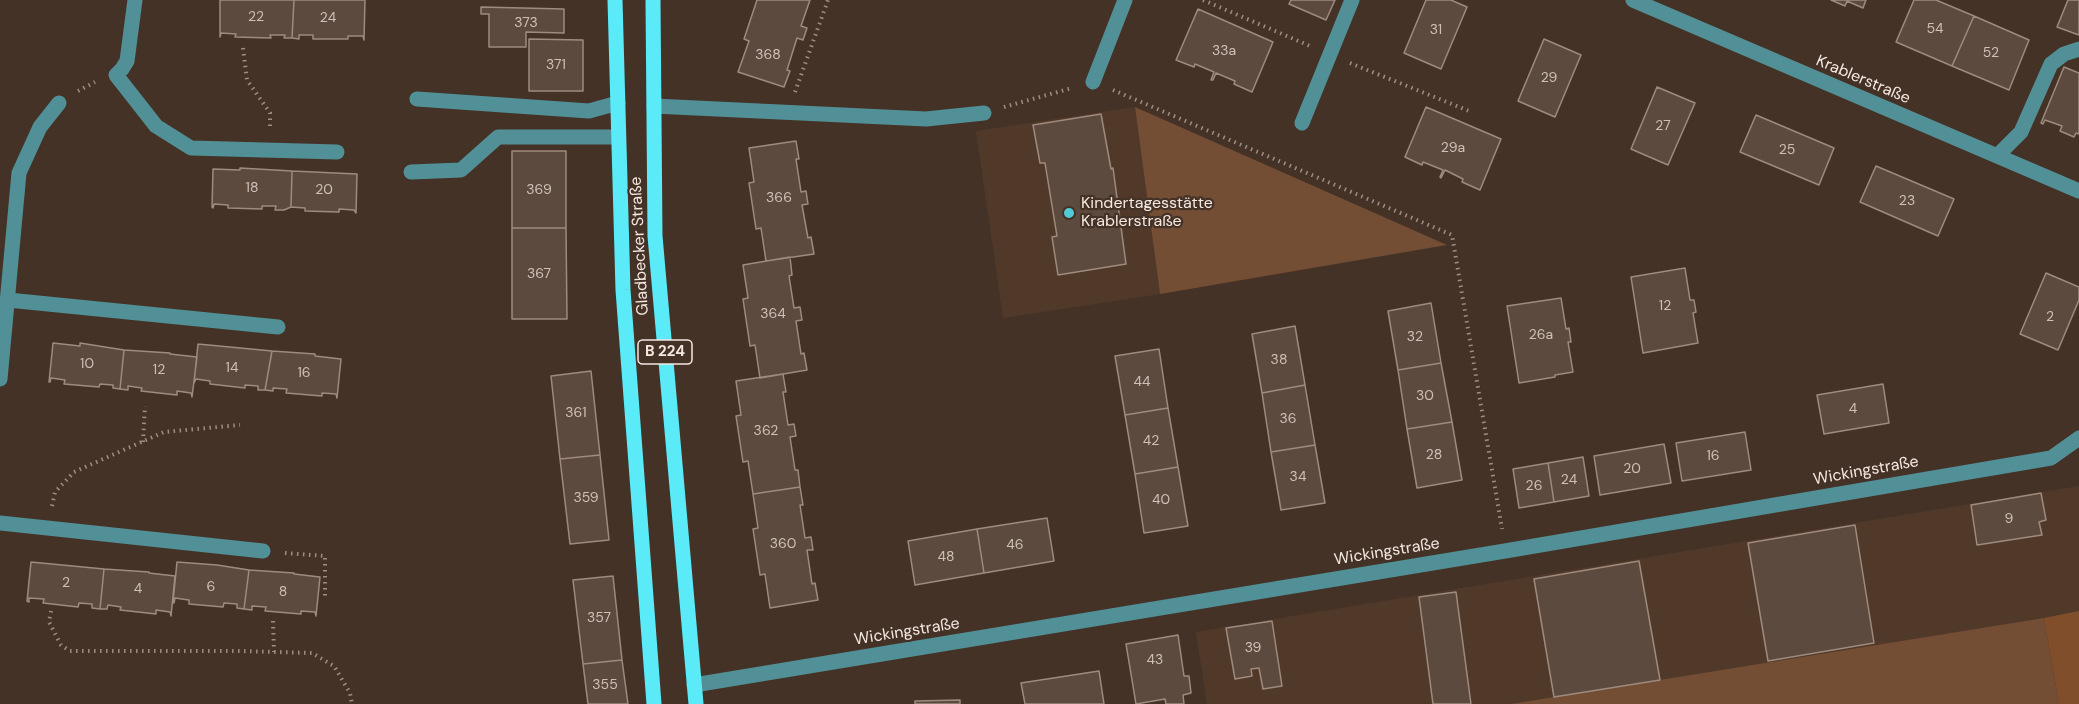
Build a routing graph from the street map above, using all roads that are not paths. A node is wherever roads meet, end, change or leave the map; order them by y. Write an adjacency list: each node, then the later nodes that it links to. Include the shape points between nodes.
1 (135, 0): 16 (street, via 127,61 116,75 156,126 191,148)
2 (615, 0): 11 (main road, Gladbecker Straße / B 224)
3 (653, 0): 12 (main road, Gladbecker Straße / B 224)
4 (1125, 0): 8 (street)
5 (1352, 0): 14 (street)
6 (1633, 0): 17 (street, Krablerstraße)
7 (2079, 49): 17 (street, via 2051,64 2021,132)
8 (1093, 82)
9 (417, 99): 11 (street, via 590,111)
10 (59, 103): 20 (street, via 40,127 19,173)
11 (618, 103): 15 (main road, Gladbecker Straße / B 224)
12 (654, 106): 13 (street, via 926,119); 26 (main road, Gladbecker Straße / B 224, via 655,236)
13 (984, 113)
14 (1302, 123)
15 (618, 136): 18 (street, via 498,137 460,170); 27 (main road, Gladbecker Straße / B 224, via 623,290)
16 (337, 152)
17 (1997, 156): 19 (street, Krablerstraße)
18 (411, 172)
19 (2079, 191)
20 (8, 300): 21 (street); 22 (street)
21 (278, 327)
22 (0, 379)
23 (2079, 438): 26 (street, Wickingstraße, via 2051,458)
24 (0, 523): 25 (street)
25 (263, 551)
26 (694, 685): 28 (main road, Gladbecker Straße / B 224)
27 (654, 704)
28 (696, 704)

